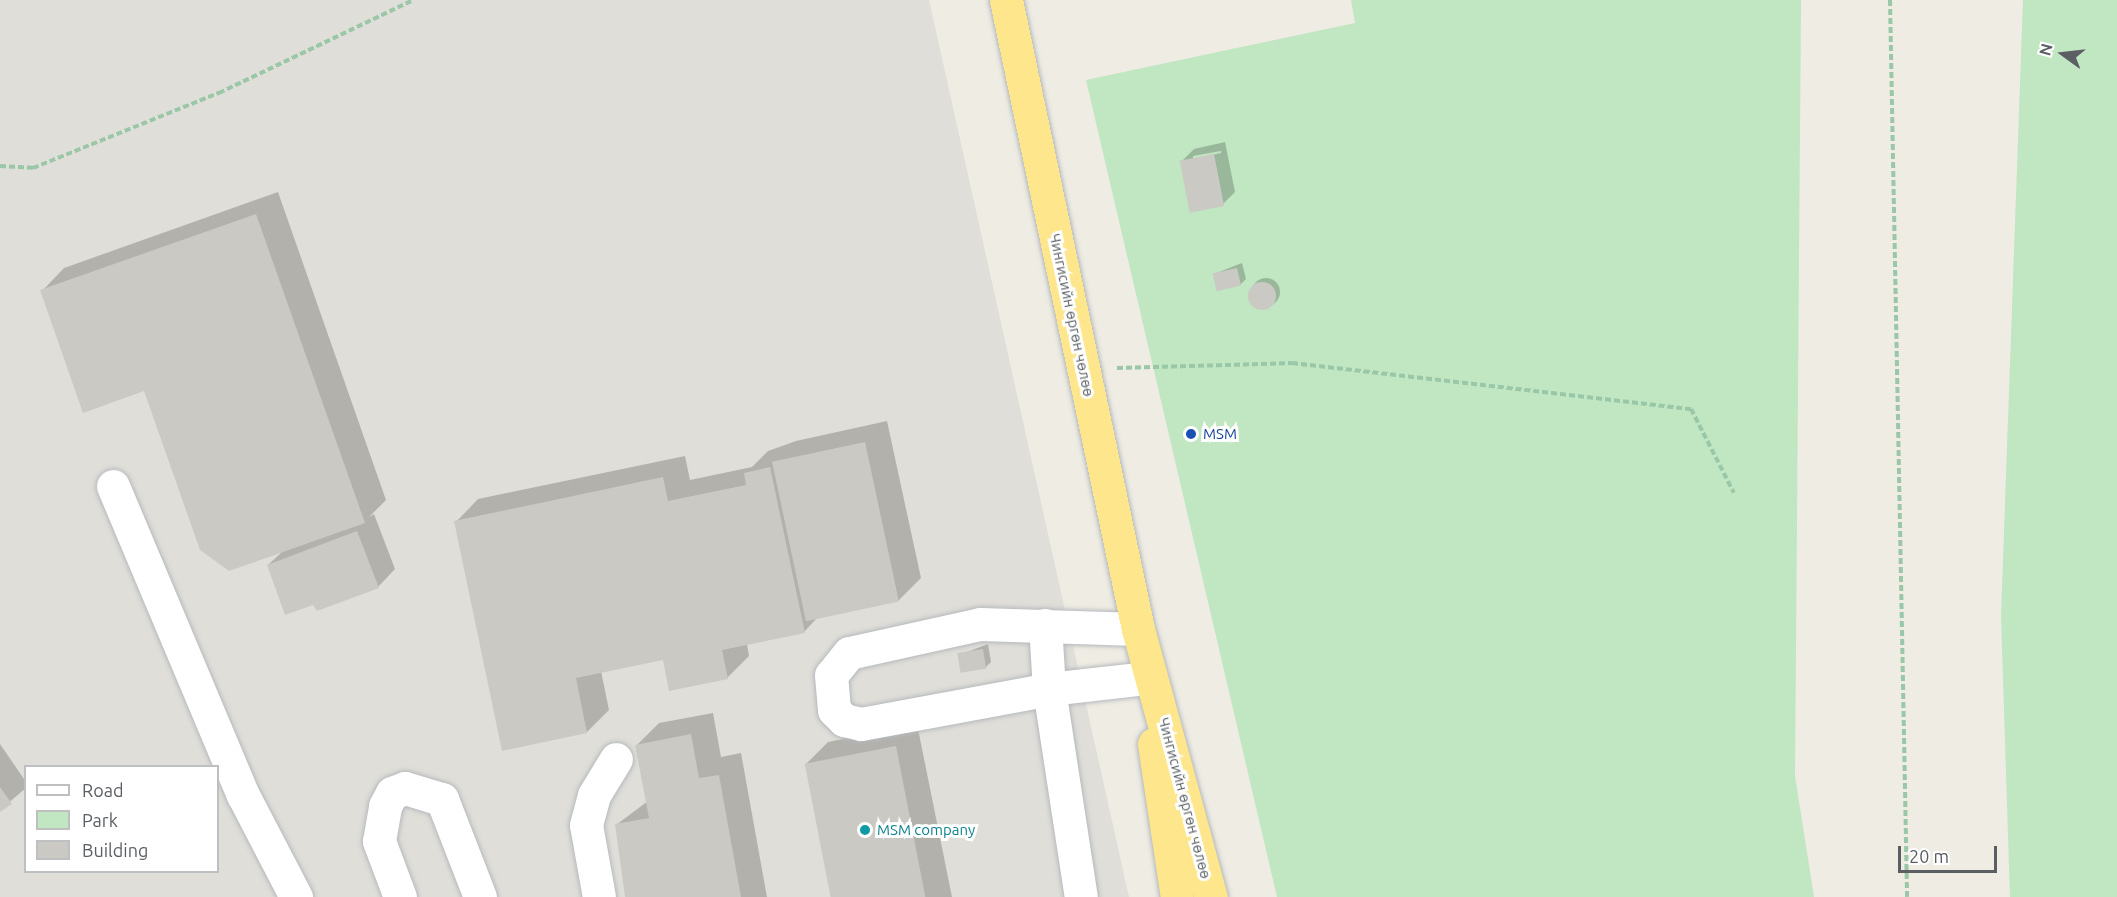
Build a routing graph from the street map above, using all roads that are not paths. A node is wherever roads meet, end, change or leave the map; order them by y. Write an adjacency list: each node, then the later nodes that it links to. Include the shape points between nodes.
1 (1006, 0): 4 (highway, Чингисийн өргөн чөлөө)
2 (113, 486): 8 (lane, via 243,795)
3 (1046, 625): 4 (lane); 6 (lane); 6 (lane, via 980,624 849,653 831,675 834,710 844,720 861,724)
4 (1138, 629): 5 (highway, Чингисийн өргөн чөлөө); 14 (highway, Чингисийн өргөн чөлөө)
5 (1145, 678): 6 (lane); 13 (highway, Чингисийн өргөн чөлөө)
6 (1049, 689): 12 (lane)
7 (616, 759): 11 (lane, via 594,795 586,825)
8 (296, 897)
9 (400, 897): 10 (lane, via 379,841 385,806 392,793 405,788 442,799)
10 (480, 897)
11 (599, 897)
12 (1081, 897)
13 (1177, 897)
14 (1212, 897)

